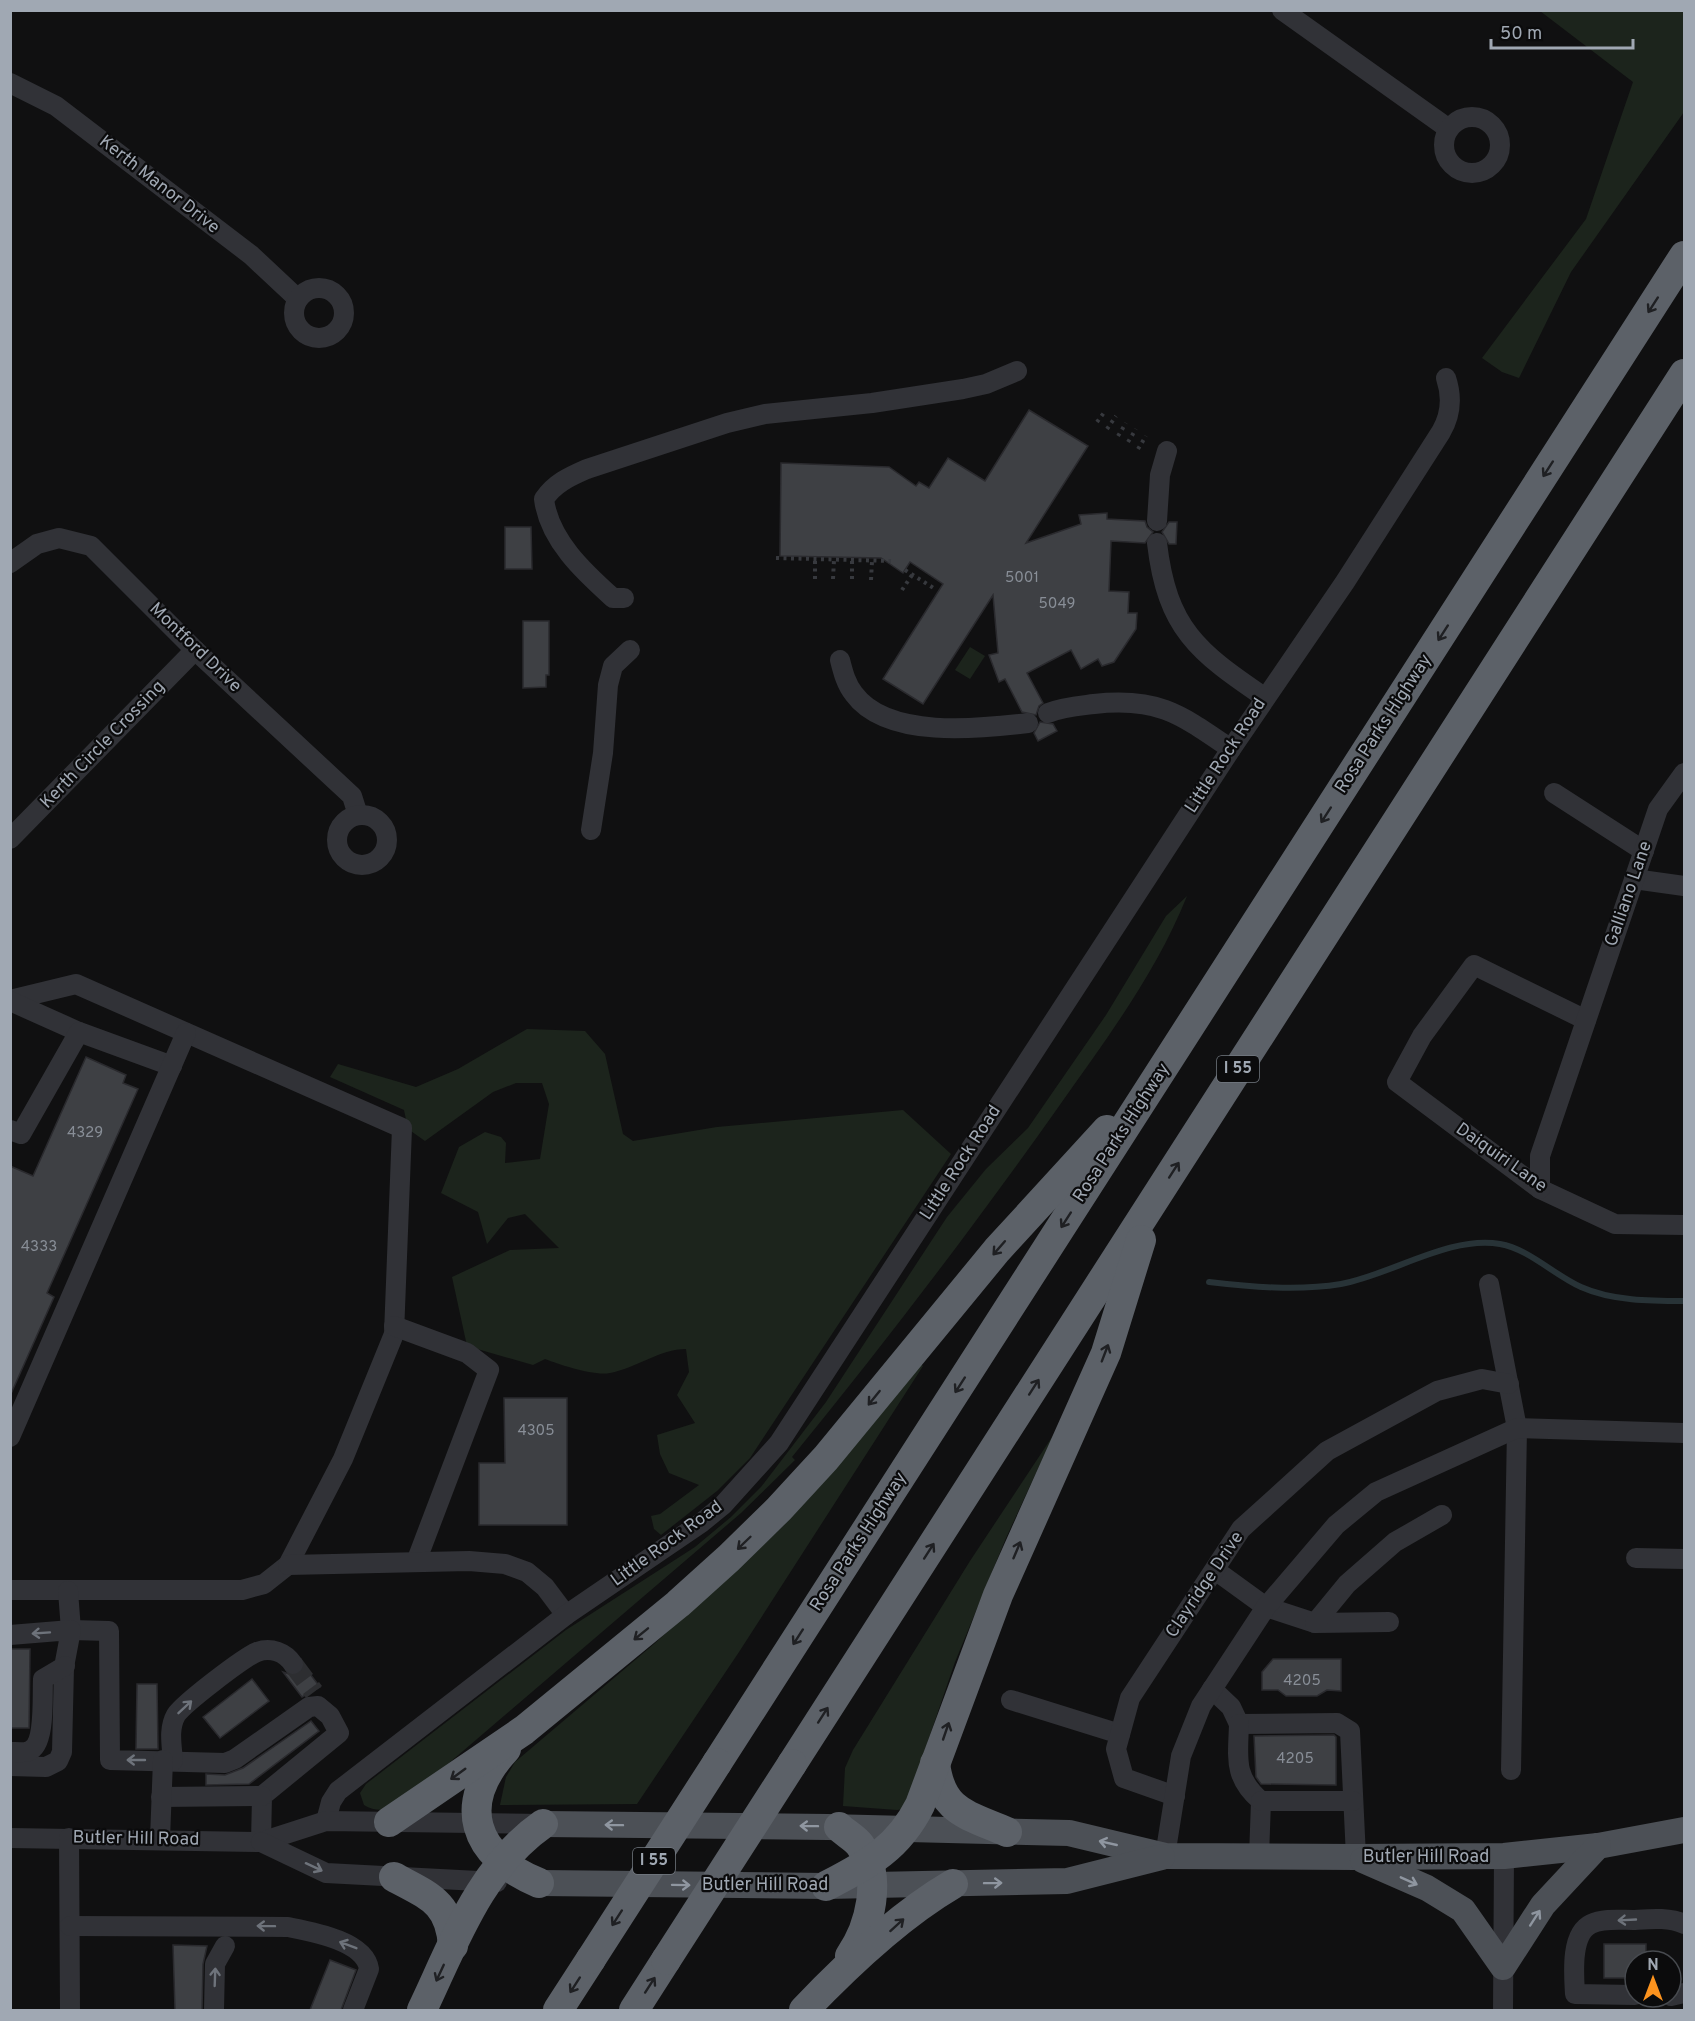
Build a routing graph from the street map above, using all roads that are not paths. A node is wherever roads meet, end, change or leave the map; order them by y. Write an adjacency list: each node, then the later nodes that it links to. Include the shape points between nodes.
1 (1282, 10): 3 (street)
2 (10, 83): 5 (street, Kerth Manor Drive, via 56,106 251,255)
3 (1449, 129)
4 (1684, 256): 33 (highway, Rosa Parks Highway / I 55, one-way to 33)
5 (298, 300)
6 (1017, 371): 13 (street, via 963,389 751,417 602,464 552,487 544,499 549,523 583,570 613,598)
7 (1684, 374): 37 (highway, I 55, one-way to 7)
8 (1446, 378): 17 (street, Little Rock Road, via 1450,400 1446,423 1345,582)
9 (1167, 451): 10 (street, via 1160,475)
10 (1157, 521)
11 (1157, 543): 17 (street, via 1170,596 1189,636 1211,660)
12 (10, 563): 14 (street, Montford Drive, via 37,544 59,538 91,546)
13 (624, 598)
14 (195, 650): 23 (street, Montford Drive, via 352,796); 25 (street, Kerth Circle Crossing)
15 (630, 650): 24 (street, via 613,666 608,685)
16 (840, 660): 19 (street, via 847,684 862,704 900,722 931,727)
17 (1264, 698): 20 (street, Little Rock Road)
18 (1048, 713): 20 (street, via 1113,702 1152,704 1181,716)
19 (1029, 723)
20 (1231, 748): 54 (street, Little Rock Road, via 779,1443 723,1505)
21 (1684, 773): 26 (street, Galliano Lane, via 1658,809)
22 (1554, 793): 26 (street)
23 (358, 815)
24 (591, 830)
25 (10, 839)
26 (1644, 851): 27 (street, Galliano Lane)
27 (1634, 879): 28 (street); 30 (street, Galliano Lane)
28 (1684, 886)
29 (10, 1000): 31 (street); 32 (street, via 76,984)
30 (1586, 1020): 36 (street, Galliano Lane, via 1540,1156); 36 (street, Daiquiri Lane, via 1474,965 1422,1036 1396,1082)
31 (79, 1032): 34 (street); 35 (street, via 21,1134)
32 (186, 1033): 34 (street); 40 (street, via 402,1128)
33 (1165, 1065): 64 (highway, one-way to 64, via 997,1250 826,1458 779,1509 678,1604); 113 (highway, Rosa Parks Highway / I 55, one-way to 113, bridge)
34 (172, 1066): 44 (street)
35 (10, 1130)
36 (1540, 1189): 38 (street, Daiquiri Lane, via 1615,1224)
37 (1153, 1203): 68 (highway, one-way to 37, via 998,1594 1106,1353); 114 (highway, I 55, one-way to 37, bridge)
38 (1684, 1225)
39 (1489, 1284): 41 (street)
40 (394, 1326): 48 (street, via 467,1353 489,1370); 49 (street, via 344,1459)
41 (1509, 1384): 42 (street); 50 (street, Clayridge Drive, via 1482,1380 1437,1391 1327,1451 1241,1529)
42 (1517, 1428): 43 (street); 53 (street, via 1376,1492 1336,1525); 70 (street)
43 (1684, 1433)
44 (10, 1437)
45 (1442, 1515): 56 (street, via 1395,1542 1347,1584)
46 (1636, 1558): 47 (street)
47 (1684, 1559)
48 (416, 1562): 49 (street); 54 (street, via 505,1564 527,1572 545,1587)
49 (288, 1565): 52 (street, via 264,1584 242,1590)
50 (1215, 1570): 53 (street); 65 (street, Clayridge Drive, via 1130,1698)
51 (10, 1590): 52 (street)
52 (68, 1591): 57 (street)
53 (1266, 1607): 56 (street); 61 (street)
54 (566, 1615): 76 (street, Little Rock Road, via 338,1791)
55 (1389, 1622): 56 (street)
56 (1315, 1623)
57 (71, 1630): 58 (street, one-way to 58); 60 (street); 67 (street, one-way to 57, via 110,1760 108,1631)
58 (10, 1635)
59 (293, 1664): 67 (street, one-way to 59, via 172,1726 185,1706 258,1652 278,1651)
60 (58, 1670): 66 (street, via 43,1679 41,1737 36,1746); 69 (street, via 62,1752 58,1761 46,1767)
61 (1212, 1689): 63 (street, via 1231,1707); 72 (street, via 1181,1756)
62 (1011, 1700): 65 (street)
63 (1239, 1724): 74 (street, via 1238,1770 1247,1789); 75 (street, via 1337,1723 1345,1727 1350,1731)
64 (524, 1730): 77 (highway, one-way to 77); 78 (highway, via 482,1782)
65 (1120, 1734): 72 (street, Clayridge Drive, via 1116,1749 1124,1778)
66 (20, 1752)
67 (168, 1760): 71 (street, via 235,1760 316,1699 339,1733); 73 (street)
68 (935, 1763): 82 (highway); 84 (highway, via 943,1796 955,1808)
69 (10, 1766)
70 (1511, 1770)
71 (262, 1796): 73 (street); 89 (street)
72 (1175, 1796): 91 (street)
73 (161, 1797): 88 (street)
74 (1262, 1801): 75 (street); 93 (street)
75 (1353, 1801): 94 (street)
76 (326, 1821): 77 (street, Butler Hill Road); 89 (street, Butler Hill Road)
77 (389, 1822): 78 (street, Butler Hill Road)
78 (477, 1823): 79 (street, Butler Hill Road); 95 (highway)
79 (543, 1824): 80 (main road, Butler Hill Road, one-way to 79); 95 (highway, via 520,1840)
80 (839, 1827): 82 (main road, Butler Hill Road); 96 (highway, via 860,1845)
81 (10, 1828): 86 (street)
82 (908, 1829): 84 (main road, Butler Hill Road); 96 (highway)
83 (1684, 1830): 90 (main road, Butler Hill Road)
84 (1007, 1832): 91 (main road, Butler Hill Road, one-way to 84, via 1069,1833)
85 (10, 1838): 86 (street, Butler Hill Road)
86 (37, 1838): 87 (street, Butler Hill Road)
87 (69, 1838): 88 (street, Butler Hill Road); 102 (street)
88 (160, 1839): 89 (street, Butler Hill Road)
89 (261, 1842): 97 (street, Butler Hill Road, one-way to 97, via 326,1873)
90 (1598, 1846): 92 (main road, Butler Hill Road); 105 (main road, one-way to 90, via 1543,1905)
91 (1165, 1856): 93 (main road, Butler Hill Road); 99 (main road, Butler Hill Road, one-way to 91, via 1067,1881)
92 (1504, 1856): 94 (main road, Butler Hill Road); 105 (street)
93 (1259, 1857): 94 (main road, Butler Hill Road)
94 (1356, 1857): 105 (main road, one-way to 105, via 1427,1888 1463,1910)
95 (493, 1872): 97 (street, Butler Hill Road); 98 (highway, via 516,1874); 104 (highway)
96 (869, 1874): 99 (main road, Butler Hill Road); 100 (highway); 106 (highway, via 868,1925)
97 (394, 1877): 104 (highway, via 433,1899 446,1912 452,1926)
98 (539, 1883): 100 (main road, Butler Hill Road, one-way to 100)
99 (953, 1884): 106 (highway, one-way to 99, via 926,1900)
100 (826, 1886)
101 (1684, 1924): 108 (street, one-way to 108, via 1659,1919 1590,1924 1576,1949)
102 (70, 1926): 103 (street); 109 (street)
103 (225, 1936): 110 (street, one-way to 103, via 215,1964); 111 (street, one-way to 103, via 369,1969 364,1954 357,1948 288,1927)
104 (453, 1946): 112 (highway, one-way to 112)
105 (1503, 1967): 116 (street)
106 (836, 1976): 115 (highway)
107 (1623, 1996): 108 (street)
108 (1575, 2002)
109 (70, 2010)
110 (214, 2010)
111 (353, 2010)
112 (422, 2010)
113 (558, 2010)
114 (634, 2010)
115 (804, 2010)
116 (1503, 2010)

